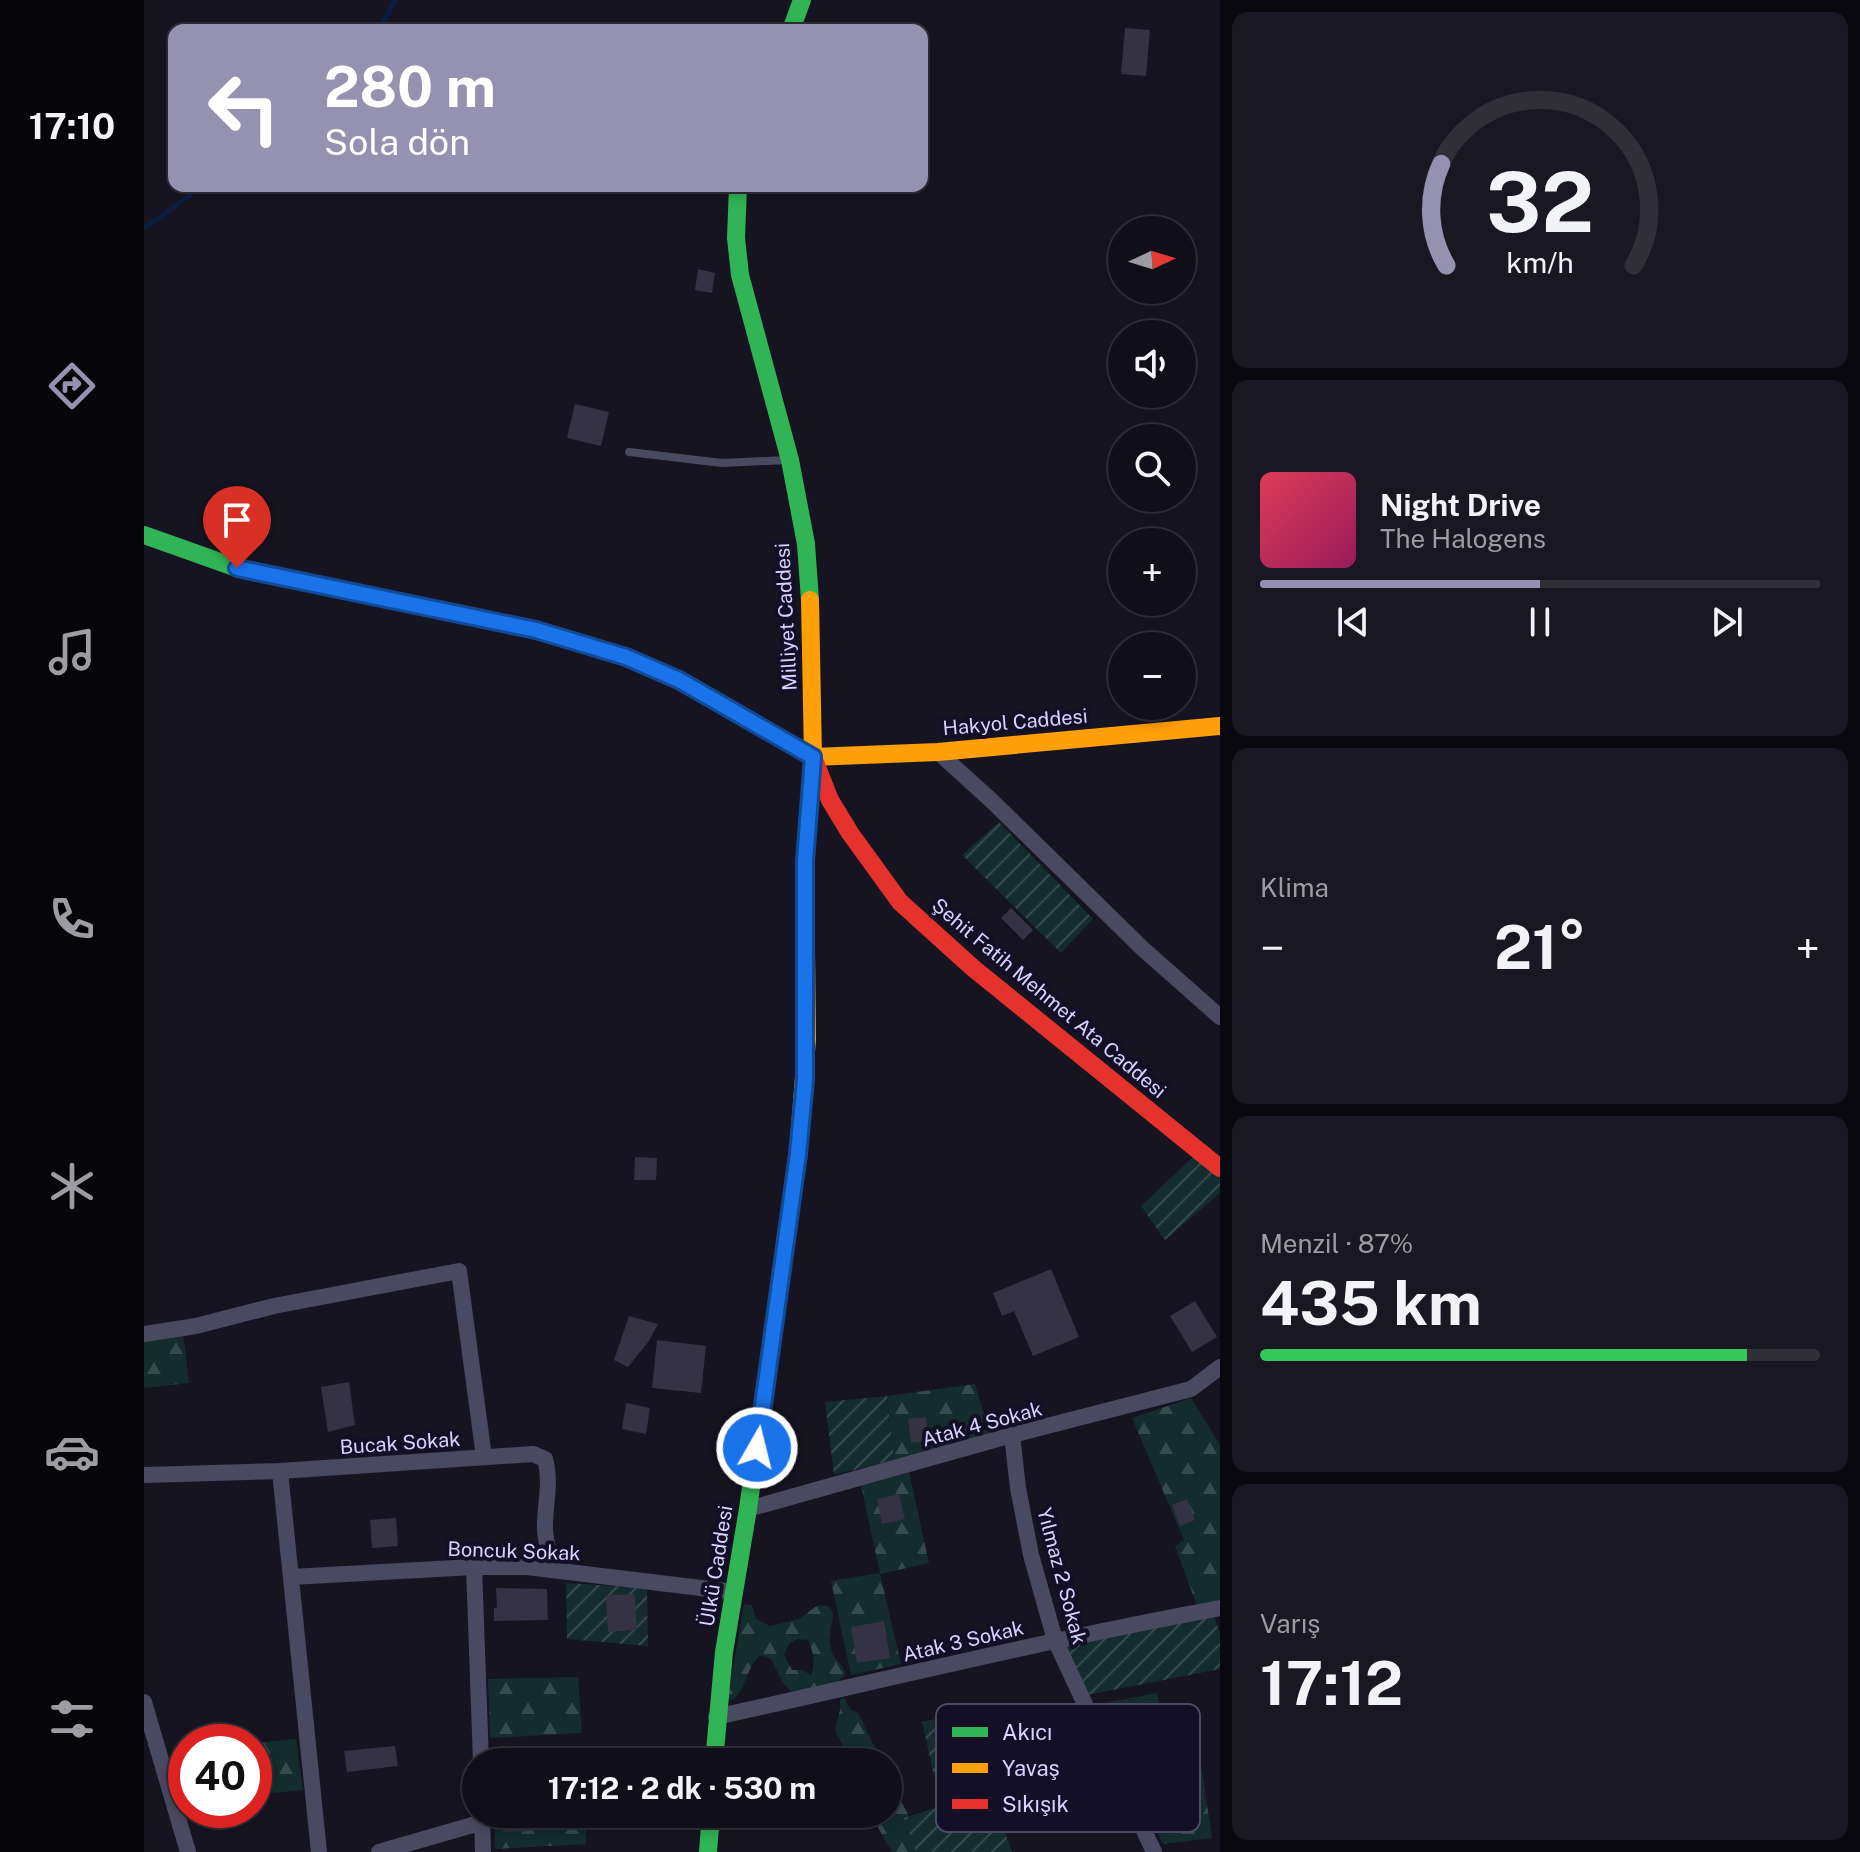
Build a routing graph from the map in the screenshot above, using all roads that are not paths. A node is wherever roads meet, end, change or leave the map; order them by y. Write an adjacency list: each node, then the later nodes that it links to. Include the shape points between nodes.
1 (802, 0): 2 (street)
2 (793, 24)
3 (738, 192): 5 (street, Milliyet Caddesi, via 740,275)
4 (629, 452): 5 (lane, via 722,463)
5 (790, 460): 9 (street, Milliyet Caddesi, via 809,577)
6 (144, 535): 9 (street, via 237,568 536,630 626,657 679,680)
7 (1220, 726): 8 (street, Hakyol Caddesi)
8 (938, 752): 9 (street, Hakyol Caddesi); 10 (street)
9 (813, 757): 11 (street, Şehit Fatih Mehmet Ata Caddesi, via 830,800 900,902); 18 (street, Ülkü Caddesi, via 805,861 804,1095)
10 (1220, 1017)
11 (1220, 1168)
12 (144, 1334): 15 (street, via 459,1271)
13 (1220, 1367): 14 (street, Atak 4 Sokak, via 1191,1389)
14 (1012, 1435): 18 (street, Atak 4 Sokak); 24 (street, Yılmaz 2 Sokak, via 1031,1555)
15 (484, 1457): 16 (street, Bucak Sokak); 20 (street, Bucak Sokak, via 533,1454 545,1459 545,1530)
16 (280, 1471): 17 (street, Bucak Sokak); 21 (street)
17 (144, 1475)
18 (748, 1509): 22 (street, Ülkü Caddesi)
19 (474, 1567): 20 (street, Boncuk Sokak); 21 (street, Boncuk Sokak); 28 (street)
20 (556, 1569): 22 (street, Boncuk Sokak)
21 (291, 1577): 35 (street)
22 (734, 1592): 27 (street, Ülkü Caddesi)
23 (1220, 1608): 24 (street, Atak 3 Sokak)
24 (1055, 1640): 26 (street, Yılmaz 2 Sokak); 27 (street, Atak 3 Sokak)
25 (144, 1702): 34 (street)
26 (1085, 1704)
27 (716, 1717): 29 (street, Ülkü Caddesi)
28 (480, 1748)
29 (715, 1748)
30 (462, 1825): 36 (street)
31 (482, 1828): 37 (street)
32 (710, 1828): 38 (street)
33 (1145, 1832): 39 (street, Yılmaz 2 Sokak)
34 (188, 1852)
35 (319, 1852)
36 (379, 1852)
37 (483, 1852)
38 (708, 1852)
39 (1154, 1852)

